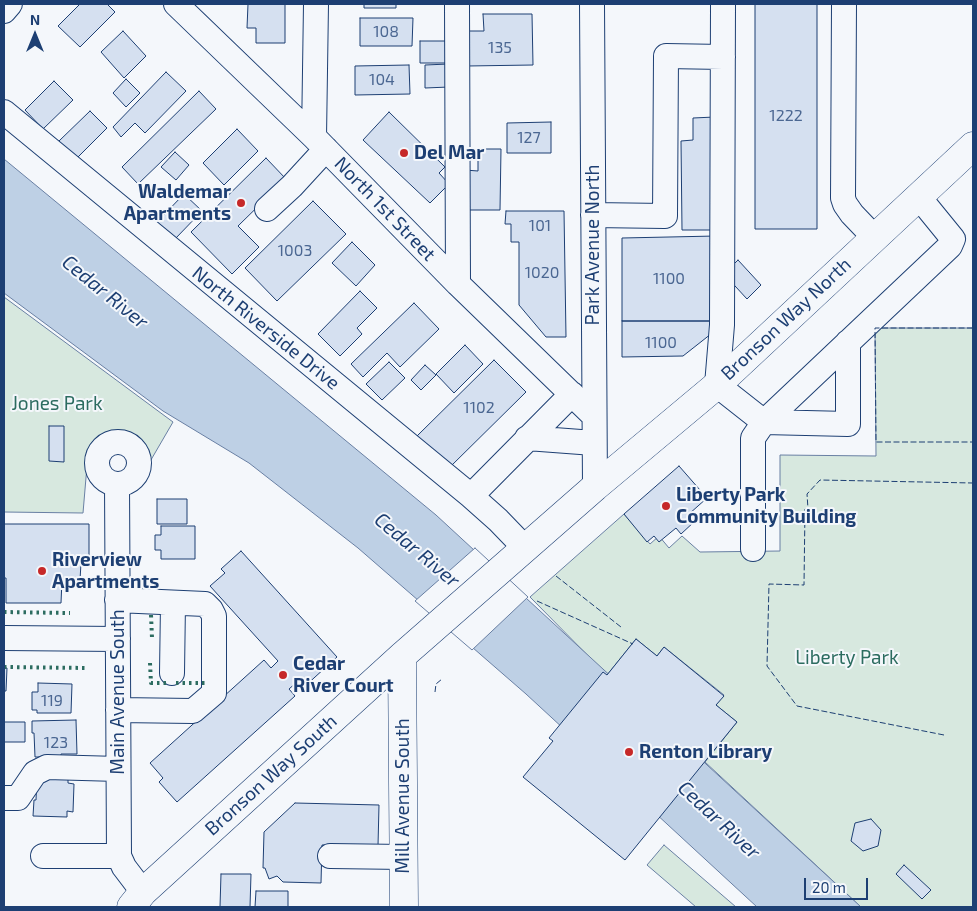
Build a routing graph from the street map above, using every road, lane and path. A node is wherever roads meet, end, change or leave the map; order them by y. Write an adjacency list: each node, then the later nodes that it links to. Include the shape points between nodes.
1 (316, 4): 9 (street)
2 (457, 4): 15 (street)
3 (592, 4): 13 (street, Park Avenue North)
4 (723, 4): 7 (street)
5 (844, 4): 14 (street, via 843,198 844,204)
6 (182, 6): 9 (street, North 1st Street)
7 (723, 57): 13 (street, via 666,56 665,216); 17 (street, via 722,326)
8 (4, 112): 25 (street, North Riverside Drive)
9 (320, 143): 12 (street, via 292,186); 15 (street, North 1st Street)
10 (973, 146): 11 (main road, Bronson Way North)
11 (918, 196): 14 (main road, Bronson Way North); 16 (street, via 954,239)
12 (267, 209)
13 (593, 215): 19 (street, Park Avenue North)
14 (874, 237): 17 (main road, Bronson Way North)
15 (458, 284): 18 (street, North 1st Street)
16 (848, 342): 20 (street); 20 (street, via 848,424)
17 (717, 385): 20 (street); 24 (main road, Bronson Way North)
18 (572, 394): 19 (street, North 1st Street); 21 (street)
19 (593, 415): 22 (street, Park Avenue North)
20 (764, 422): 27 (street, via 753,438)
21 (527, 438): 22 (street); 25 (street)
22 (594, 444): 24 (street, Park Avenue North)
23 (117, 484): 28 (street, Main Avenue South)
24 (594, 487): 26 (main road, Bronson Way South)
25 (470, 496): 26 (street, North Riverside Drive)
26 (525, 548): 32 (main road, Bronson Way South)
27 (753, 549)
28 (117, 600): 29 (street); 31 (street, Main Avenue South)
29 (173, 603): 33 (street); 34 (street, via 205,604 214,616 214,693 193,711)
30 (4, 638): 31 (street)
31 (118, 639): 34 (street, Main Avenue South)
32 (404, 654): 40 (main road, Mill Avenue South); 41 (main road, Bronson Way South)
33 (172, 673)
34 (118, 710): 35 (street, Main Avenue South)
35 (118, 769): 36 (street, via 47,767 35,773 18,798); 38 (street, Main Avenue South)
36 (4, 798)
37 (43, 856): 38 (street)
38 (119, 856): 41 (street)
39 (330, 856): 40 (street)
40 (404, 857): 42 (main road, Mill Avenue South)
41 (137, 900)
42 (404, 907)

